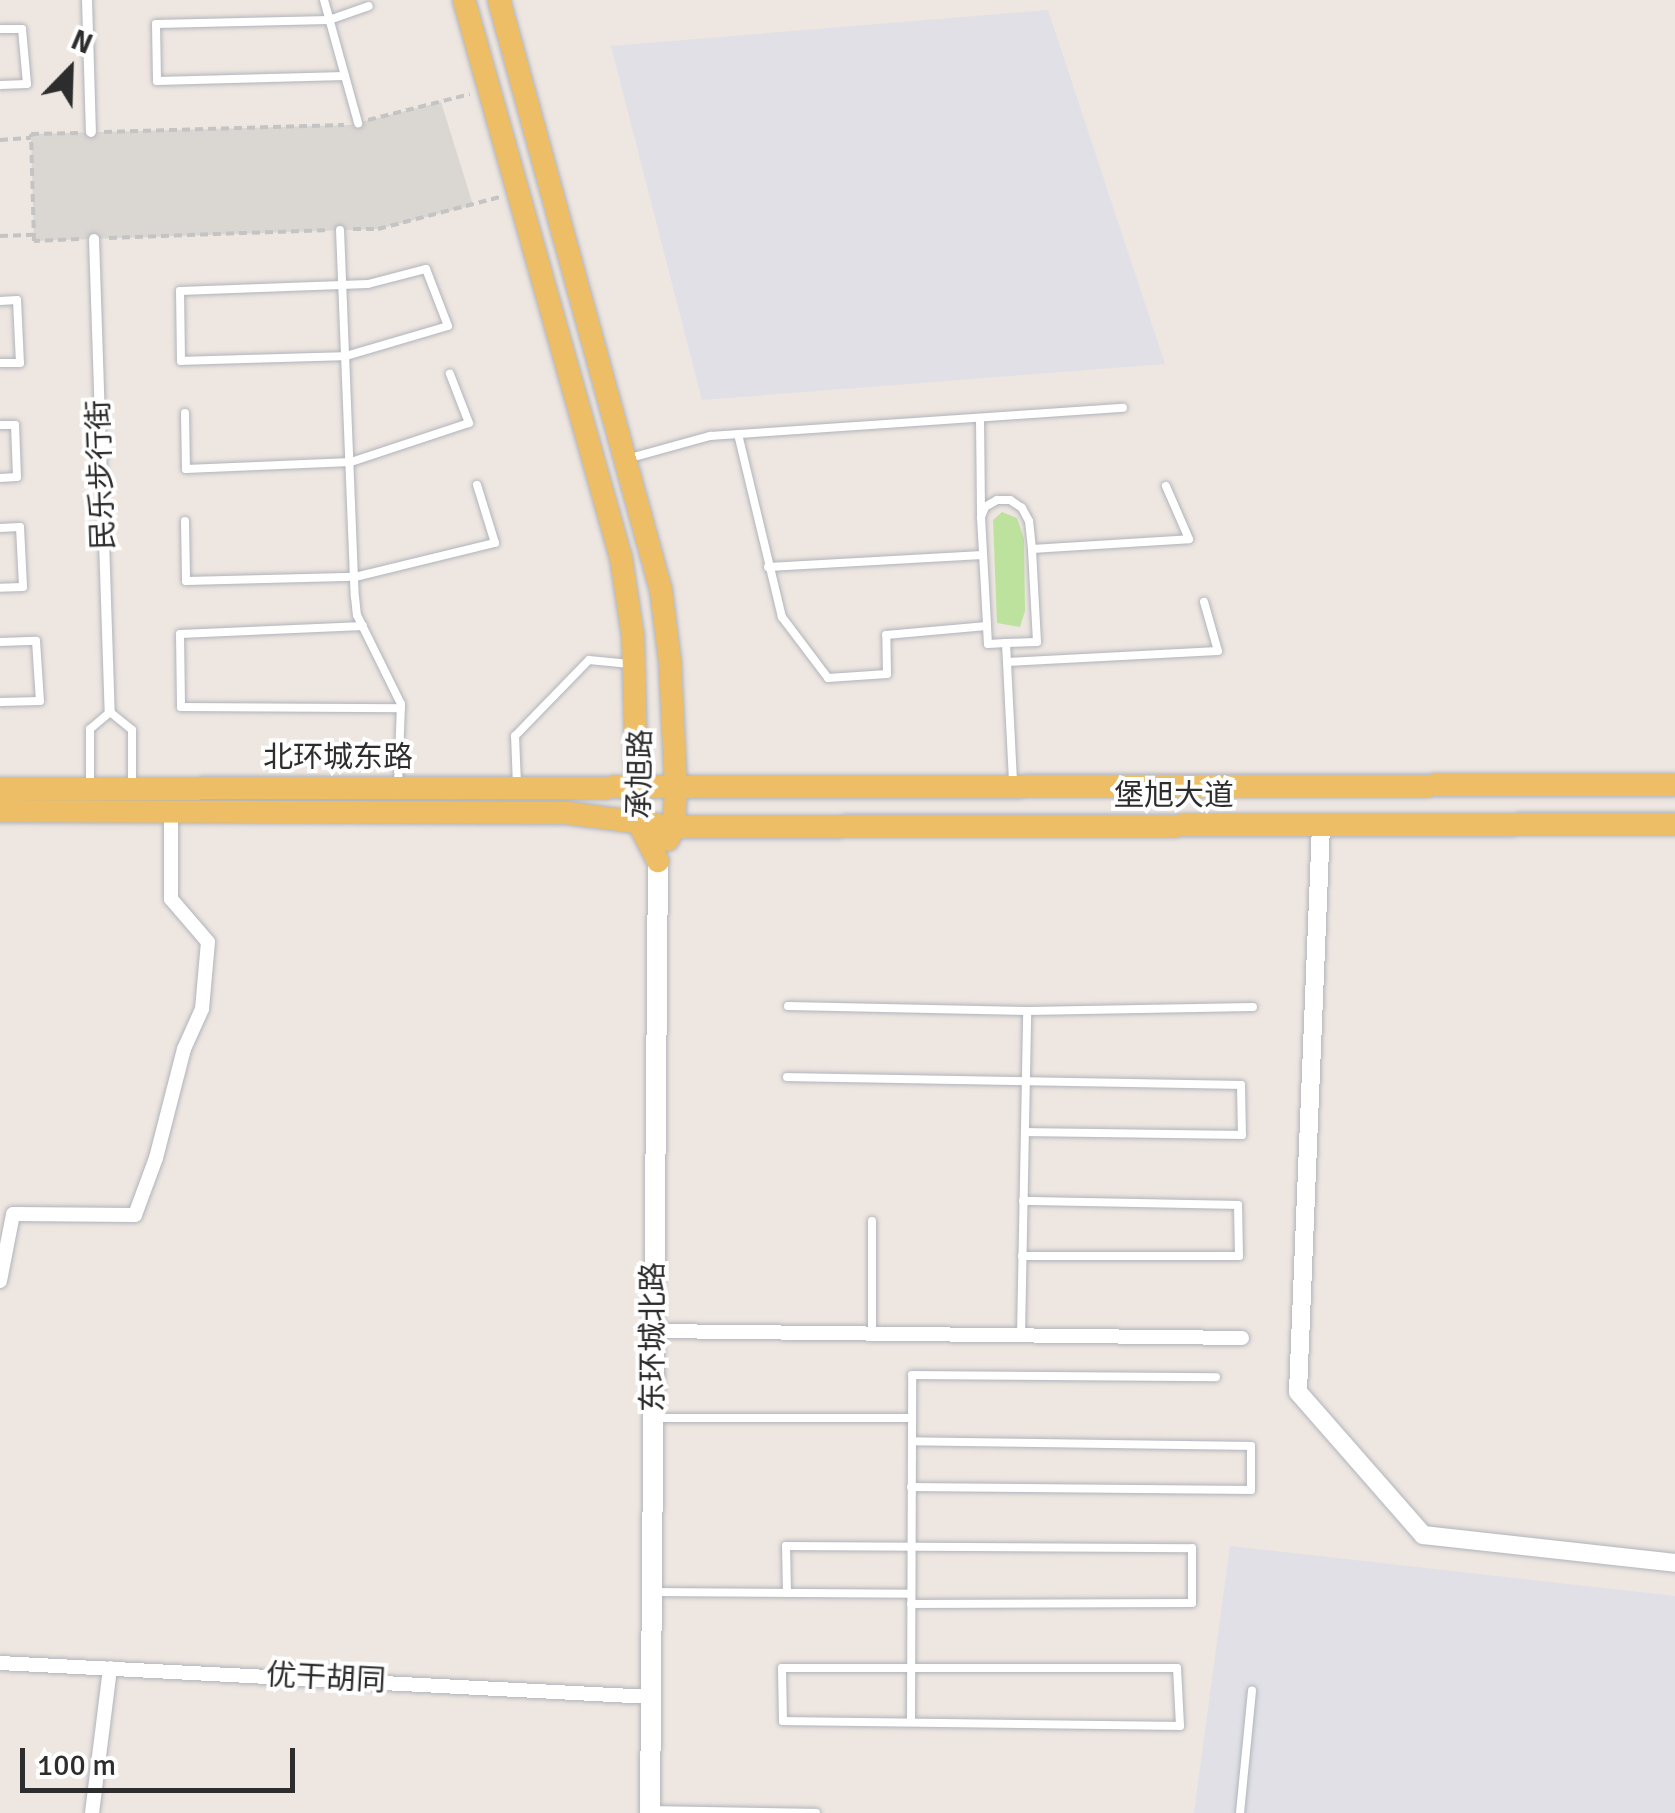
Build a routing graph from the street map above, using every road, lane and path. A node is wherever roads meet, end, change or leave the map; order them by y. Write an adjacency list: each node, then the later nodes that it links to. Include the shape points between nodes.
1 (86, 0): 12 (street)
2 (324, 0): 6 (lane)
3 (464, 0): 10 (main road, 承旭路)
4 (498, 0): 30 (main road, 承旭路)
5 (369, 6): 6 (lane)
6 (330, 20): 8 (lane); 8 (lane, via 156,24 157,82)
7 (0, 29): 9 (lane, via 22,29 27,84)
8 (344, 76): 11 (lane)
9 (0, 85)
10 (489, 88): 11 (path); 15 (main road, 承旭路)
11 (358, 123): 12 (path)
12 (91, 132): 13 (path)
13 (31, 138): 14 (path); 17 (path)
14 (0, 140)
15 (518, 190): 16 (path, via 378,229); 49 (main road, 承旭路, via 620,558)
16 (340, 230): 19 (path); 20 (lane)
17 (34, 235): 18 (path); 19 (path, via 34,241)
18 (0, 236)
19 (94, 239): 52 (street, 民乐步行街)
20 (343, 284): 22 (lane); 22 (lane, via 426,269 448,326); 22 (lane, via 180,291 181,361)
21 (0, 301): 23 (lane, via 17,300 20,362)
22 (346, 356): 31 (lane)
23 (0, 363)
24 (450, 374): 31 (lane, via 470,424)
25 (1123, 408): 27 (lane)
26 (185, 413): 31 (lane, via 186,469)
27 (980, 418): 29 (lane); 35 (lane)
28 (0, 426): 32 (lane, via 15,425 17,478)
29 (738, 434): 30 (lane); 40 (lane)
30 (626, 459): 55 (main road, 承旭路, via 660,590)
31 (351, 462): 41 (lane)
32 (0, 478)
33 (477, 485): 41 (lane, via 495,544)
34 (1166, 486): 38 (lane, via 1189,538)
35 (981, 517): 38 (lane, via 985,507 1010,500 1029,522); 39 (lane)
36 (185, 521): 41 (lane, via 186,582)
37 (0, 528): 42 (lane, via 20,527 23,588)
38 (1032, 549): 47 (lane, via 1037,642)
39 (983, 556): 40 (lane); 45 (lane)
40 (768, 567): 45 (lane, via 782,617 828,678 888,674 886,635)
41 (354, 577): 44 (lane)
42 (0, 588)
43 (1204, 602): 48 (lane, via 1218,651)
44 (363, 626): 51 (lane); 51 (lane, via 180,634 181,708)
45 (987, 626): 47 (lane, via 988,644)
46 (0, 642): 50 (lane, via 36,641 40,701)
47 (1006, 643): 48 (lane)
48 (1006, 662): 56 (lane)
49 (634, 665): 54 (main road, 承旭路); 59 (lane, via 589,660 515,736)
50 (0, 702)
51 (400, 708): 61 (lane)
52 (110, 712): 57 (lane, via 90,729); 58 (lane, via 132,730)
53 (1675, 785): 56 (main road, 堡旭大道)
54 (638, 787): 55 (main road, 北环城东路); 59 (main road, 北环城东路); 64 (main road, 承旭路)
55 (676, 787): 56 (main road, 堡旭大道); 67 (main road, 承旭路)
56 (1013, 787)
57 (90, 788): 58 (main road, 北环城东路); 60 (main road, 北环城东路)
58 (132, 788): 61 (main road, 北环城东路)
59 (517, 788): 61 (main road, 北环城东路)
60 (0, 789)
61 (398, 800): 62 (main road, 北环城东路); 64 (main road, 北环城东路)
62 (171, 810): 63 (main road, 北环城东路); 78 (street, via 171,899 208,942 202,1010 184,1049 156,1158 135,1214 13,1214)
63 (0, 811)
64 (638, 822): 67 (main road, 北环城东路); 68 (main road, 承旭路)
65 (1675, 824): 66 (main road, 堡旭大道)
66 (1321, 826): 67 (main road, 堡旭大道); 89 (street, via 1298,1392 1424,1535)
67 (674, 827): 68 (main road, 承旭路)
68 (658, 861): 79 (main road, 东环城北路)
69 (788, 1006): 71 (lane)
70 (1253, 1008): 71 (lane)
71 (1027, 1011): 73 (lane)
72 (788, 1077): 73 (lane)
73 (1025, 1081): 74 (lane); 74 (lane, via 1241,1085 1242,1134)
74 (1024, 1132): 75 (lane)
75 (1023, 1202): 77 (lane); 77 (lane, via 1238,1204 1239,1256)
76 (872, 1221): 80 (lane)
77 (1022, 1256): 81 (lane)
78 (0, 1281)
79 (654, 1331): 80 (street); 84 (main road, 东环城北路)
80 (872, 1334): 81 (street)
81 (1021, 1336): 82 (street)
82 (1242, 1338)
83 (1216, 1377): 85 (lane, via 912,1375)
84 (654, 1418): 85 (lane); 90 (main road, 东环城北路)
85 (912, 1418): 86 (lane)
86 (912, 1441): 87 (lane); 87 (lane, via 1251,1446 1252,1490)
87 (912, 1487): 88 (lane)
88 (911, 1546): 91 (lane, via 786,1546); 92 (lane); 92 (lane, via 1192,1548 1192,1603)
89 (1675, 1563)
90 (652, 1592): 91 (lane); 97 (main road, 东环城北路)
91 (787, 1594): 92 (lane)
92 (911, 1599): 95 (lane)
93 (0, 1663): 94 (street, 优干胡同)
94 (110, 1668): 97 (street, 优干胡同); 100 (street)
95 (911, 1668): 98 (lane); 98 (lane, via 782,1668 783,1721); 98 (lane, via 1178,1668 1180,1726)
96 (1252, 1691): 102 (lane)
97 (651, 1697): 99 (main road, 东环城北路)
98 (912, 1721)
99 (650, 1811): 101 (lane)
100 (92, 1813)
101 (816, 1813)
102 (1240, 1813)

